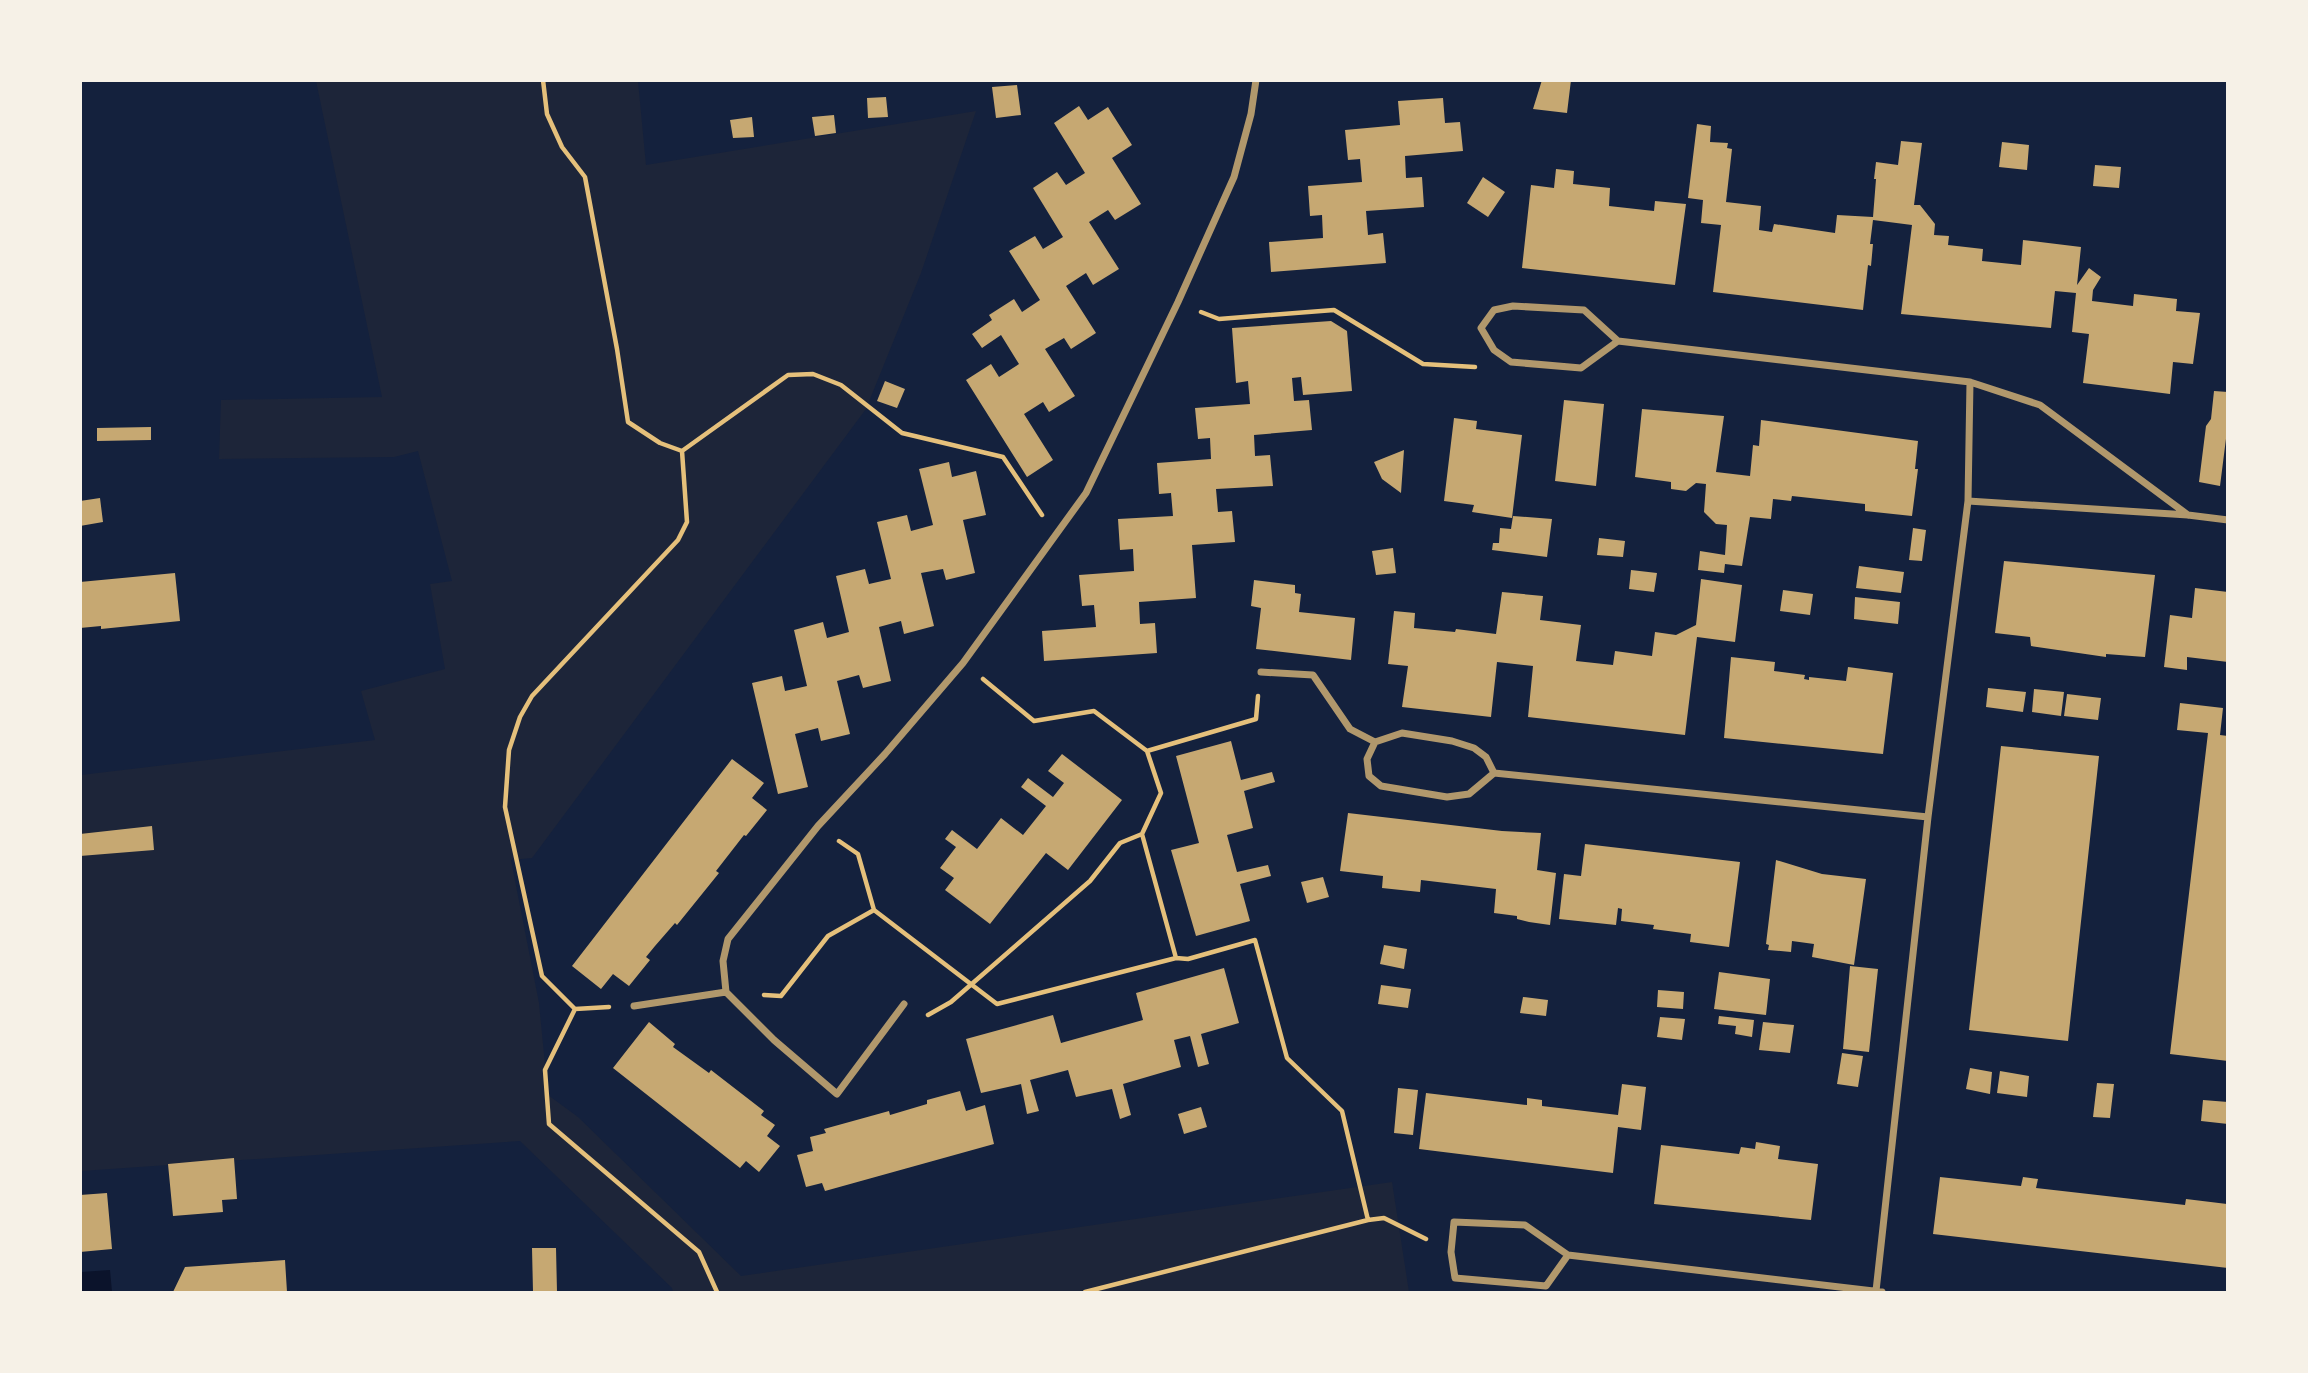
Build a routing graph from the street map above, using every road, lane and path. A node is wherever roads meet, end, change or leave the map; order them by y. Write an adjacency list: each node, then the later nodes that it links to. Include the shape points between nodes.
1 (543, 80): 7 (path, via 547,114 562,147 585,177 628,422)
2 (1256, 80): 3 (street, via 1234,177)
3 (1178, 302): 4 (path, via 1219,319 1334,310 1423,364 1475,368); 11 (street, via 1086,493)
4 (1481, 328): 5 (street, via 1494,310 1513,306 1584,310); 5 (street, via 1494,350 1511,362 1581,368)
5 (1619, 341): 6 (street)
6 (1970, 382): 8 (street); 9 (street, via 2040,405)
7 (682, 451): 11 (path, via 788,374 813,374 841,385 902,433 1003,457); 26 (path, via 687,522 678,540 532,696 509,750 505,807 542,976)
8 (1968, 501): 9 (street); 17 (street)
9 (2188, 515): 10 (street)
10 (2228, 520)
11 (1056, 536): 12 (street)
12 (963, 663): 15 (path, via 1034,721 1094,711); 18 (street)
13 (1261, 672): 14 (street, via 1313,675 1350,729); 15 (path, via 1256,719)
14 (1374, 742): 16 (street, via 1402,733 1451,741 1474,748 1486,757); 16 (street, via 1367,759 1369,776 1381,786 1447,797 1469,794)
15 (1147, 751): 19 (path, via 1160,793)
16 (1494, 773): 17 (street)
17 (1928, 817): 30 (street)
18 (818, 826): 20 (path, via 858,854); 23 (street, via 728,939 723,961)
19 (1142, 834): 21 (path); 22 (path, via 1120,843 1090,881)
20 (874, 910): 22 (path); 23 (path, via 828,936 781,996)
21 (1176, 958): 22 (path, via 996,1004); 27 (path, via 1188,959 1255,940 1287,1058 1342,1111)
22 (970, 985): 24 (path, via 923,1017)
23 (726, 992): 24 (street, via 837,1094); 25 (street)
24 (904, 1004)
25 (634, 1006): 26 (path)
26 (575, 1009): 31 (path, via 545,1070 549,1124 699,1252)
27 (1367, 1220): 28 (path, via 1384,1218); 32 (path)
28 (1451, 1252): 29 (street, via 1454,1222 1525,1225); 29 (street, via 1455,1278 1546,1286)
29 (1568, 1255): 30 (street)
30 (1879, 1292)
31 (717, 1293)
32 (1084, 1293)

